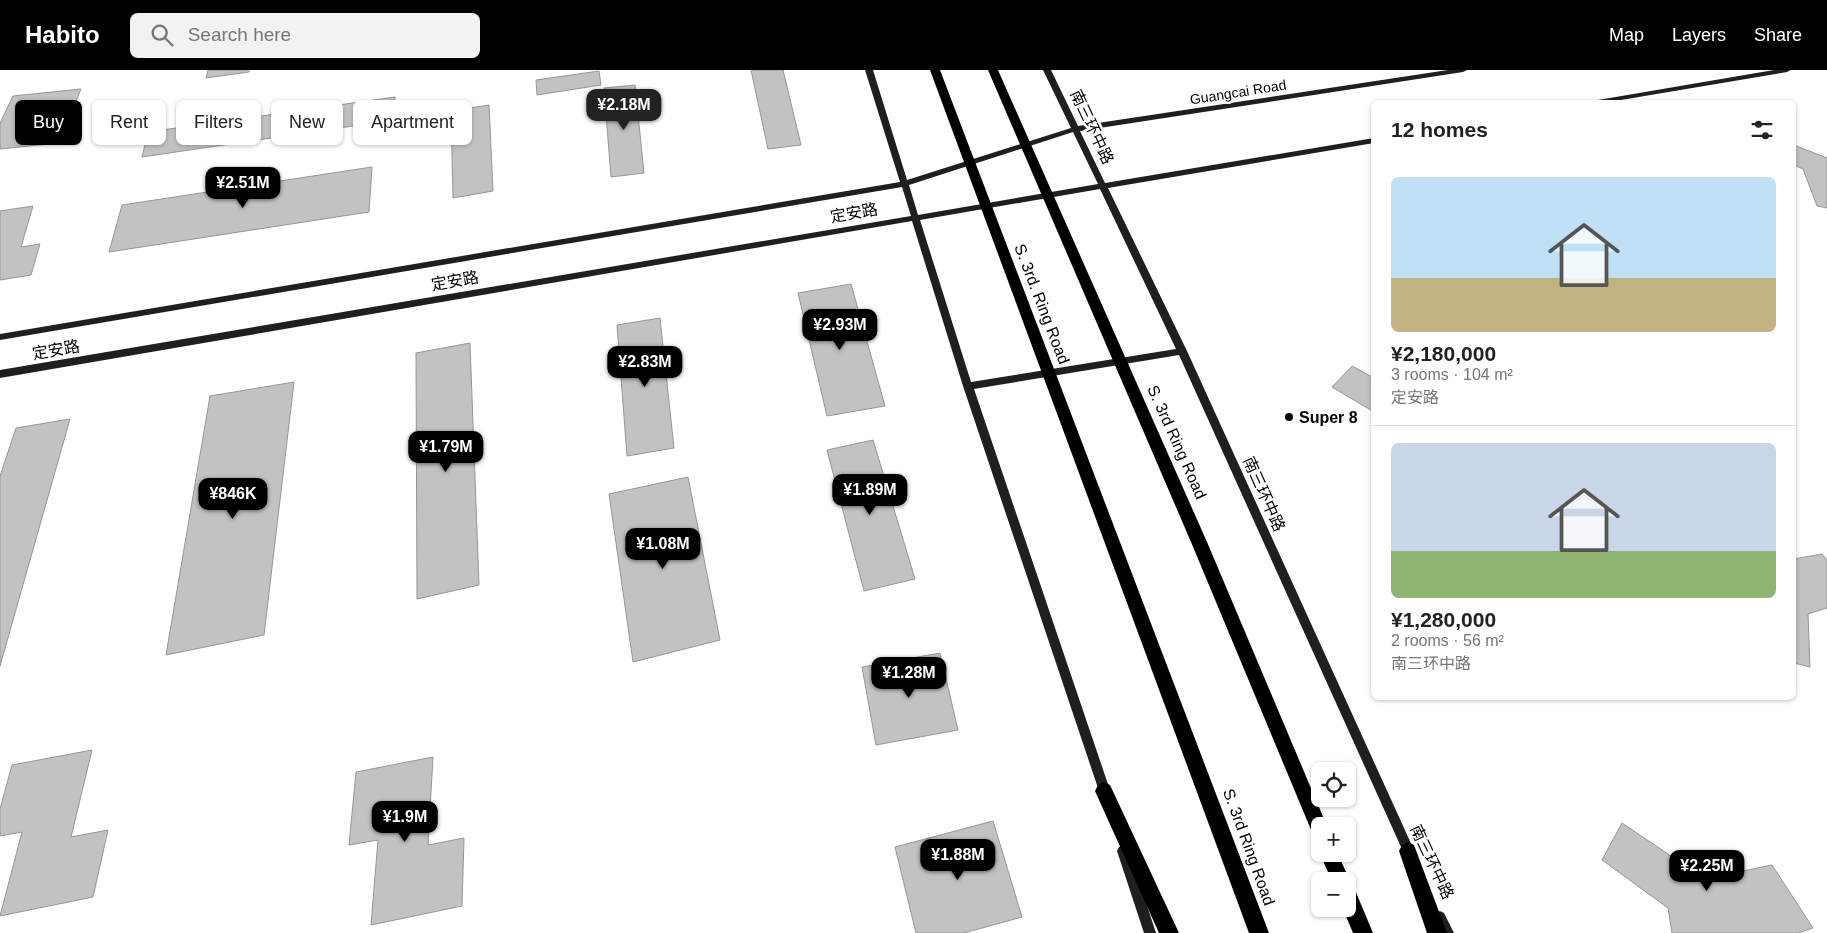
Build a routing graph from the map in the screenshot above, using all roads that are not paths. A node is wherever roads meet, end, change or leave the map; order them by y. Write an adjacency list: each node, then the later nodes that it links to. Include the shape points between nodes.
1 (869, 70): 10 (street)
2 (935, 70): 17 (highway, S. 3rd. Ring Road)
3 (993, 70): 19 (highway, S. 3rd Ring Road, via 1199,542)
4 (1047, 70): 8 (street, 南三环中路)
5 (1463, 70): 8 (street, Guangcai Road)
6 (1787, 70): 7 (street)
7 (1610, 100)
8 (1075, 129): 10 (street, Guangcai Road); 11 (street, 南三环中路)
9 (1371, 141): 11 (street)
10 (904, 184): 12 (street); 13 (street, 定安路)
11 (1102, 186): 12 (street, 定安路); 14 (street, 南三环中路)
12 (915, 218): 15 (street, 定安路); 16 (street)
13 (0, 338)
14 (1182, 351): 16 (street); 20 (street, 南三环中路)
15 (0, 374)
16 (968, 386): 18 (street)
17 (1117, 551): 24 (highway, S. 3rd Ring Road)
18 (1104, 791): 22 (street); 23 (highway)
19 (1314, 817)
20 (1408, 851): 26 (highway); 27 (street, 南三环中路)
21 (1356, 917): 25 (highway)
22 (1150, 933)
23 (1169, 933)
24 (1259, 933)
25 (1362, 933)
26 (1437, 933)
27 (1448, 933)

